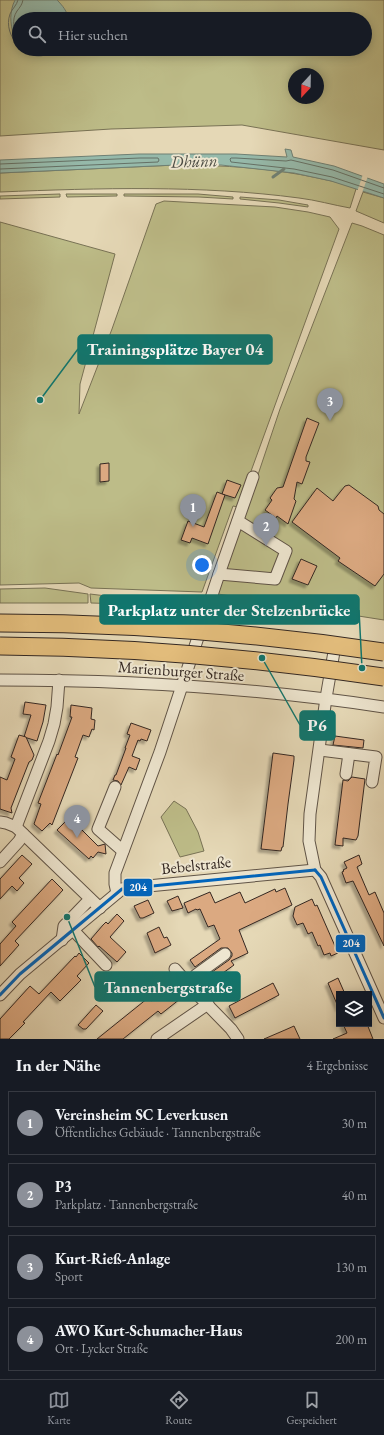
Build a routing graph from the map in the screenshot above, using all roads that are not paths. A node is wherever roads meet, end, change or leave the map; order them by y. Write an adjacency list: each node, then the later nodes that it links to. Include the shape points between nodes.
1 (253, 477): 2 (street)
2 (238, 521): 3 (street); 3 (street, via 286,551 275,579)
3 (219, 574): 11 (street)
4 (0, 623): 7 (highway, bridge, via 191,630 290,639)
5 (0, 646): 8 (highway, bridge, via 182,654 288,664)
6 (335, 646): 12 (street)
7 (384, 652)
8 (384, 677)
9 (0, 680): 10 (street, Marienburger Straße)
10 (59, 680): 11 (street, Marienburger Straße); 20 (street, via 54,724)
11 (183, 686): 12 (street, Marienburger Straße); 21 (street)
12 (326, 698): 13 (street, Marienburger Straße); 14 (street)
13 (384, 707)
14 (320, 750): 15 (street); 23 (street, via 310,814 309,841)
15 (348, 754): 16 (street); 17 (street, via 376,757)
16 (346, 774)
17 (372, 782)
18 (115, 787): 21 (street, via 98,829)
19 (0, 822): 20 (street)
20 (20, 830): 22 (street, via 19,841); 25 (street)
21 (123, 851): 24 (street, via 115,873)
22 (0, 862)
23 (315, 870): 24 (street, Bebelstraße, via 127,888); 35 (street, via 321,877)
24 (117, 893): 26 (street, Bebelstraße)
25 (90, 899): 26 (street); 28 (street, via 64,926)
26 (100, 908): 27 (street, Bebelstraße)
27 (73, 930): 28 (street, Bebelstraße); 30 (street)
28 (62, 940): 33 (street, Bebelstraße, via 20,974)
29 (225, 954): 32 (street)
30 (106, 965)
31 (175, 969): 32 (street)
32 (188, 984): 34 (street)
33 (0, 995)
34 (208, 1004): 36 (street); 37 (street)
35 (384, 1018)
36 (157, 1039)
37 (238, 1039)

